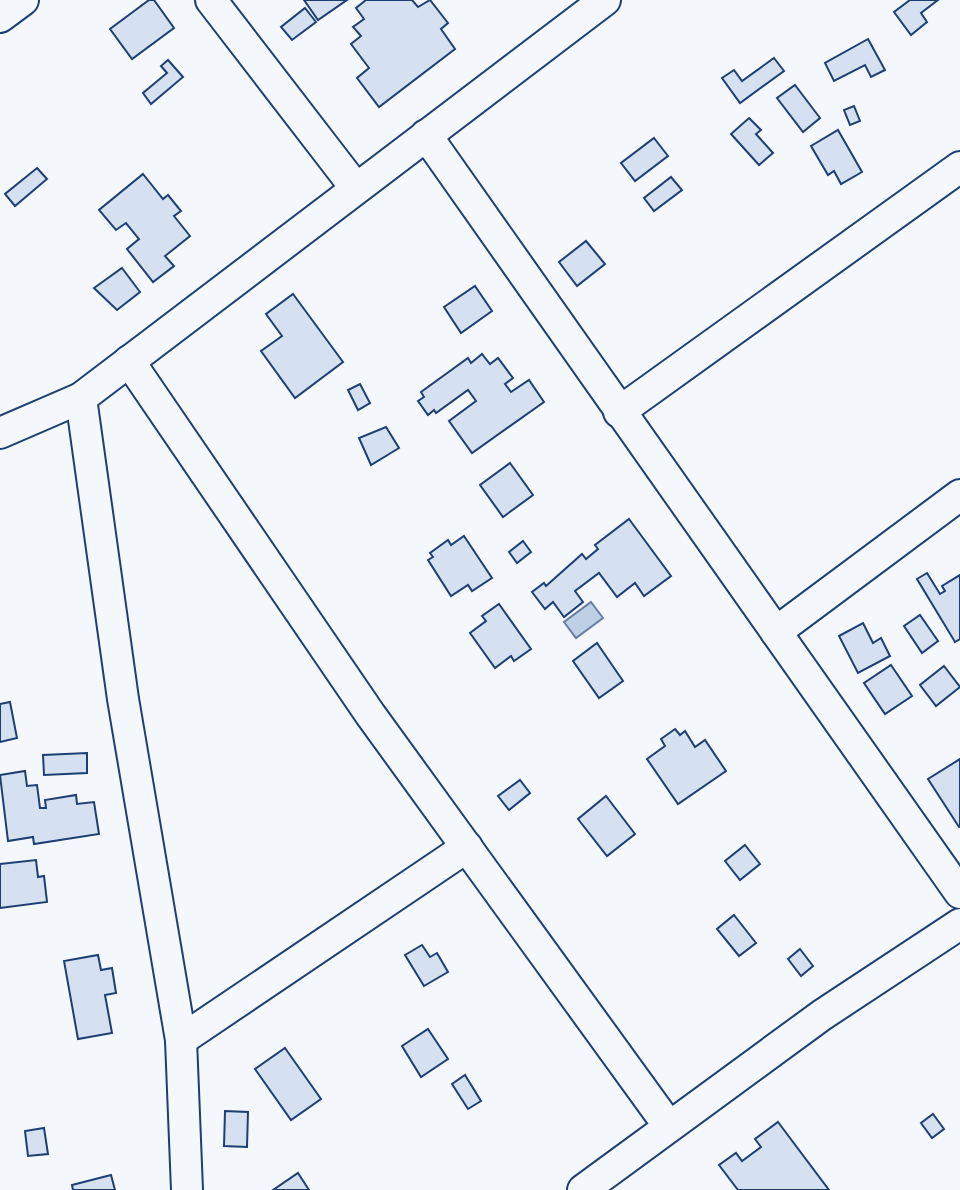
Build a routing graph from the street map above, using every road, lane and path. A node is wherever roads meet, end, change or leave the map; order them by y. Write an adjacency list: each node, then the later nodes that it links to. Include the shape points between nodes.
1 (23, 0): 4 (street)
2 (211, 0): 7 (street)
3 (605, 0): 5 (street)
4 (0, 17)
5 (426, 135): 7 (street); 10 (street)
6 (960, 167): 10 (street)
7 (355, 187): 8 (street)
8 (129, 361): 9 (street); 14 (street, via 282,589)
9 (81, 398): 11 (street); 17 (street, via 123,699)
10 (619, 412): 13 (street)
11 (0, 433)
12 (960, 495): 13 (street)
13 (776, 632): 15 (street)
14 (467, 847): 17 (street); 18 (street)
15 (960, 893)
16 (960, 924): 18 (street)
17 (181, 1040): 19 (street)
18 (668, 1125): 20 (street)
19 (187, 1190)
20 (583, 1190)

